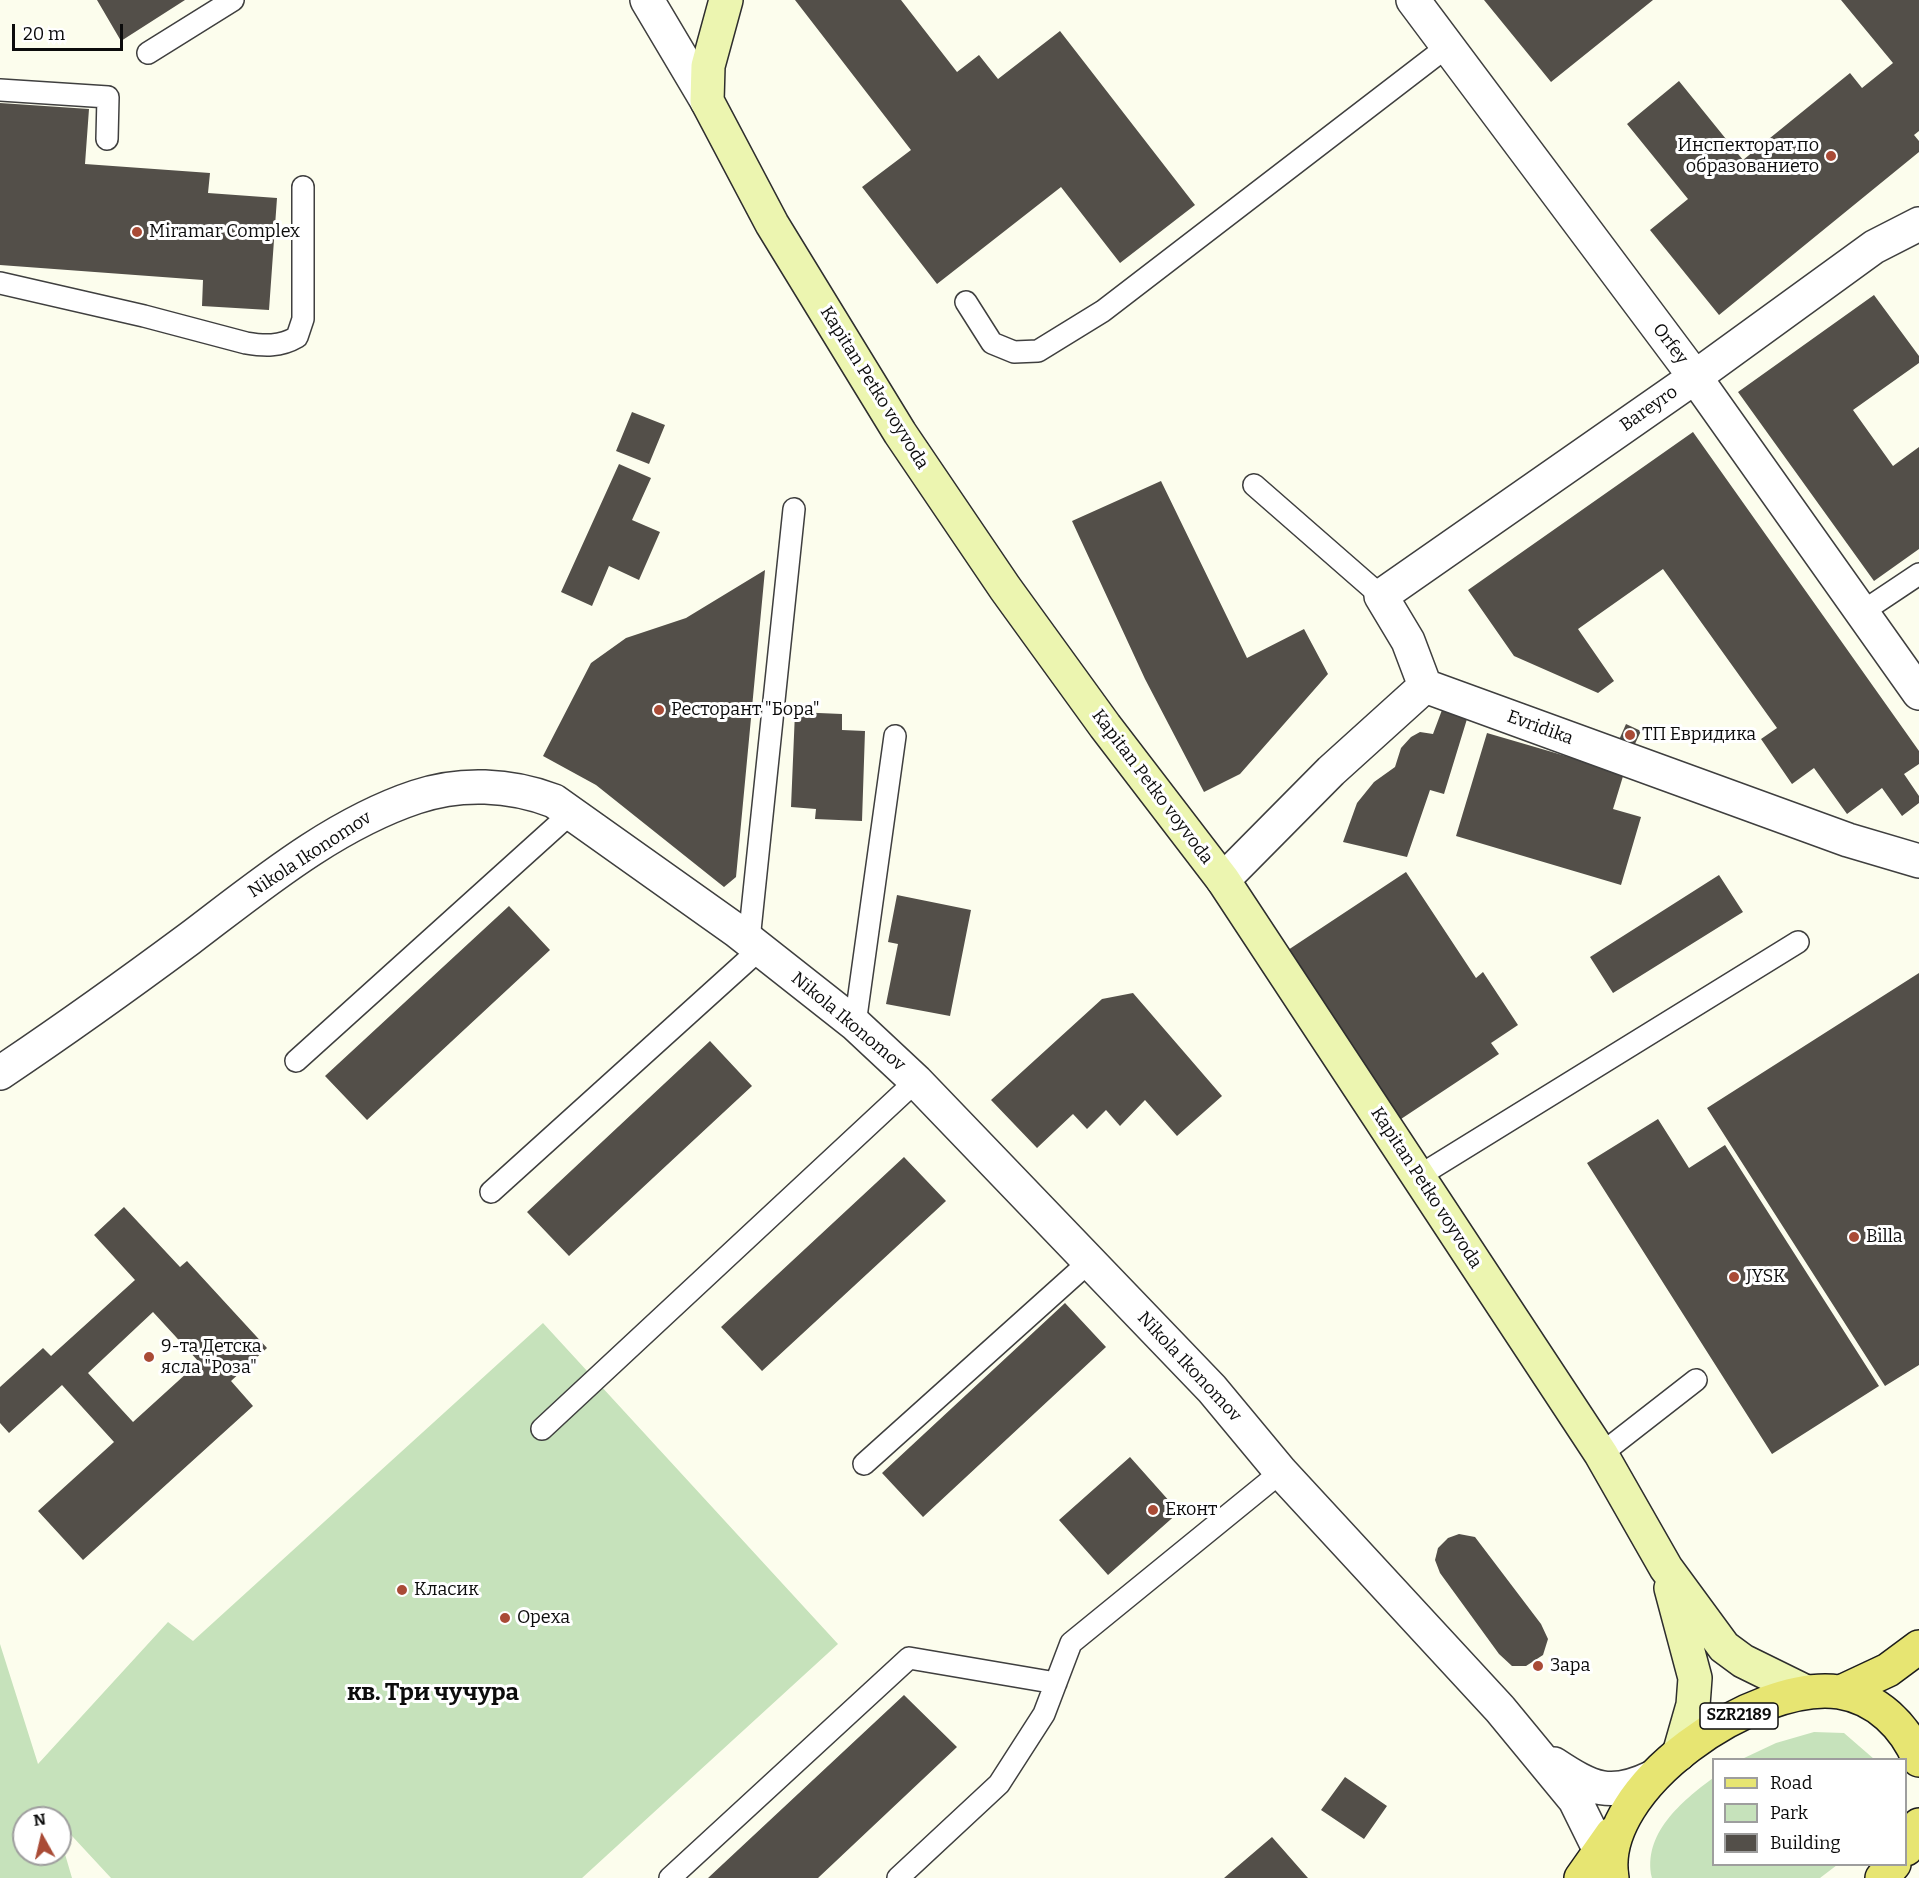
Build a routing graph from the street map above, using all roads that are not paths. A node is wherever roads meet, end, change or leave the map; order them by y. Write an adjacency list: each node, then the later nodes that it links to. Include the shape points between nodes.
1 (233, 0): 6 (lane)
2 (647, 0): 8 (street, Kapitan Petko voyvoda)
3 (726, 0): 8 (main road, via 708,66)
4 (1413, 0): 5 (street, Orfey)
5 (1448, 46): 13 (lane, via 1103,311 1038,351 1014,352 992,343); 14 (street, Orfey)
6 (148, 53)
7 (0, 90): 9 (lane, via 108,97)
8 (707, 101): 25 (main road, Kapitan Petko voyvoda, via 772,224 900,433 1005,588)
9 (107, 140)
10 (303, 187): 12 (lane, via 303,319 297,338 288,342 246,343)
11 (1916, 231): 14 (street, Bareyro, via 1874,247)
12 (0, 283)
13 (966, 302)
14 (1695, 377): 18 (street, Bareyro); 19 (street, Orfey)
15 (1254, 485): 18 (lane)
16 (794, 509): 27 (lane)
17 (1919, 574): 19 (lane)
18 (1381, 596): 20 (street, via 1408,641)
19 (1862, 612): 21 (street, Orfey)
20 (1425, 686): 24 (street, Evridika, via 1848,840); 25 (street, via 1331,771)
21 (1919, 693)
22 (895, 736): 28 (lane)
23 (571, 813): 27 (street, Nikola Ikonomov); 29 (lane); 30 (street, Nikola Ikonomov, via 537,794 498,787 452,789 385,808 354,823 280,872)
24 (1919, 861)
25 (1223, 880): 32 (main road, Kapitan Petko voyvoda)
26 (1798, 942): 32 (lane)
27 (754, 945): 28 (street, Nikola Ikonomov); 33 (lane)
28 (855, 1024): 31 (street, Nikola Ikonomov)
29 (296, 1061)
30 (0, 1073)
31 (916, 1081): 34 (street, Nikola Ikonomov); 36 (lane)
32 (1419, 1176): 37 (main road, Kapitan Petko voyvoda)
33 (491, 1192)
34 (1089, 1262): 38 (lane); 39 (street, Nikola Ikonomov, via 1212,1389)
35 (1696, 1380): 37 (lane)
36 (542, 1429)
37 (1601, 1454): 40 (main road, Kapitan Petko voyvoda)
38 (864, 1464)
39 (1281, 1472): 42 (lane, via 1071,1643); 46 (street, Nikola Ikonomov)
40 (1666, 1568): 43 (main road, Kapitan Petko voyvoda, via 1724,1647 1743,1661); 45 (main road, Kapitan Petko voyvoda, via 1695,1678 1693,1705)
41 (1919, 1647): 44 (main road, SZR2189, via 1888,1670)
42 (1056, 1683): 53 (lane, via 909,1658); 54 (lane, via 1044,1713 999,1784)
43 (1806, 1692): 44 (main road, SZR2189); 45 (main road, SZR2189, via 1759,1706 1730,1720)
44 (1841, 1692): 47 (main road, SZR2189, via 1871,1703 1889,1715 1905,1732)
45 (1679, 1754): 48 (main road, SZR2189)
46 (1540, 1755): 48 (street, Nikola Ikonomov, via 1585,1784 1601,1788 1621,1790); 52 (street, Nikola Ikonomov, via 1575,1800)
47 (1919, 1760)
48 (1653, 1777): 52 (main road, SZR2189, via 1619,1822)
49 (1919, 1825): 50 (main road)
50 (1907, 1846)
51 (1892, 1866): 55 (main road)
52 (1601, 1870)
53 (670, 1878)
54 (898, 1878)
55 (1882, 1878)

